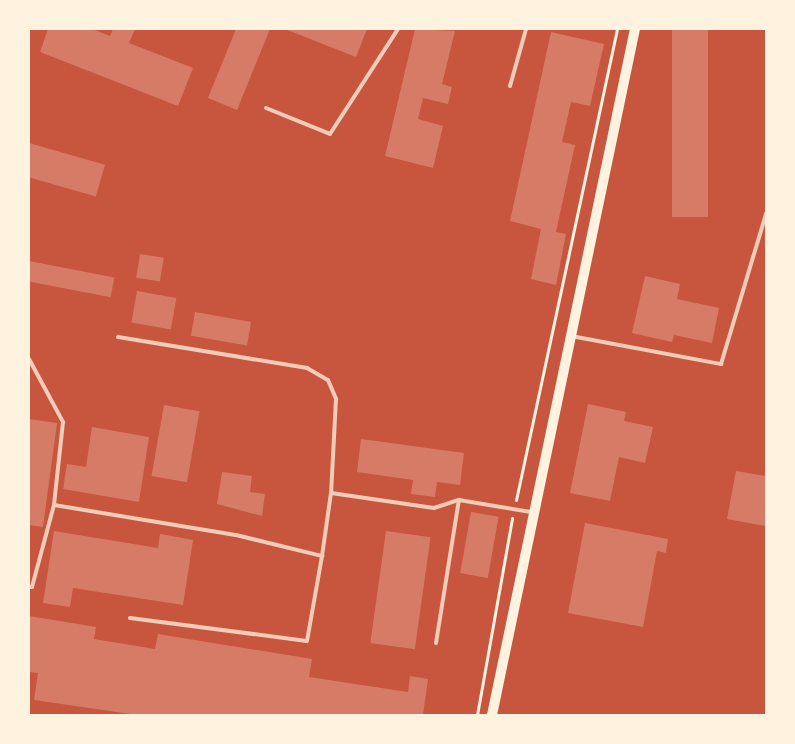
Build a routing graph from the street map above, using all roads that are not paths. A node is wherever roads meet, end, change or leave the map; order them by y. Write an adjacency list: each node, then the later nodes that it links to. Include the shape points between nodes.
1 (398, 29): 5 (lane, via 330,134)
2 (526, 29): 4 (lane)
3 (635, 29): 7 (main road)
4 (510, 86)
5 (266, 108)
6 (766, 214): 7 (lane, via 720,364)
7 (569, 336): 13 (main road)
8 (118, 337): 10 (lane, via 308,368 328,380 336,400)
9 (29, 359): 12 (lane, via 63,422)
10 (331, 493): 11 (lane, via 434,508); 14 (lane)
11 (459, 500): 13 (lane); 17 (lane)
12 (54, 505): 14 (lane, via 236,535); 15 (lane)
13 (531, 512): 18 (main road)
14 (322, 556): 16 (lane, via 308,641)
15 (29, 587)
16 (130, 618)
17 (436, 642)
18 (492, 715)

